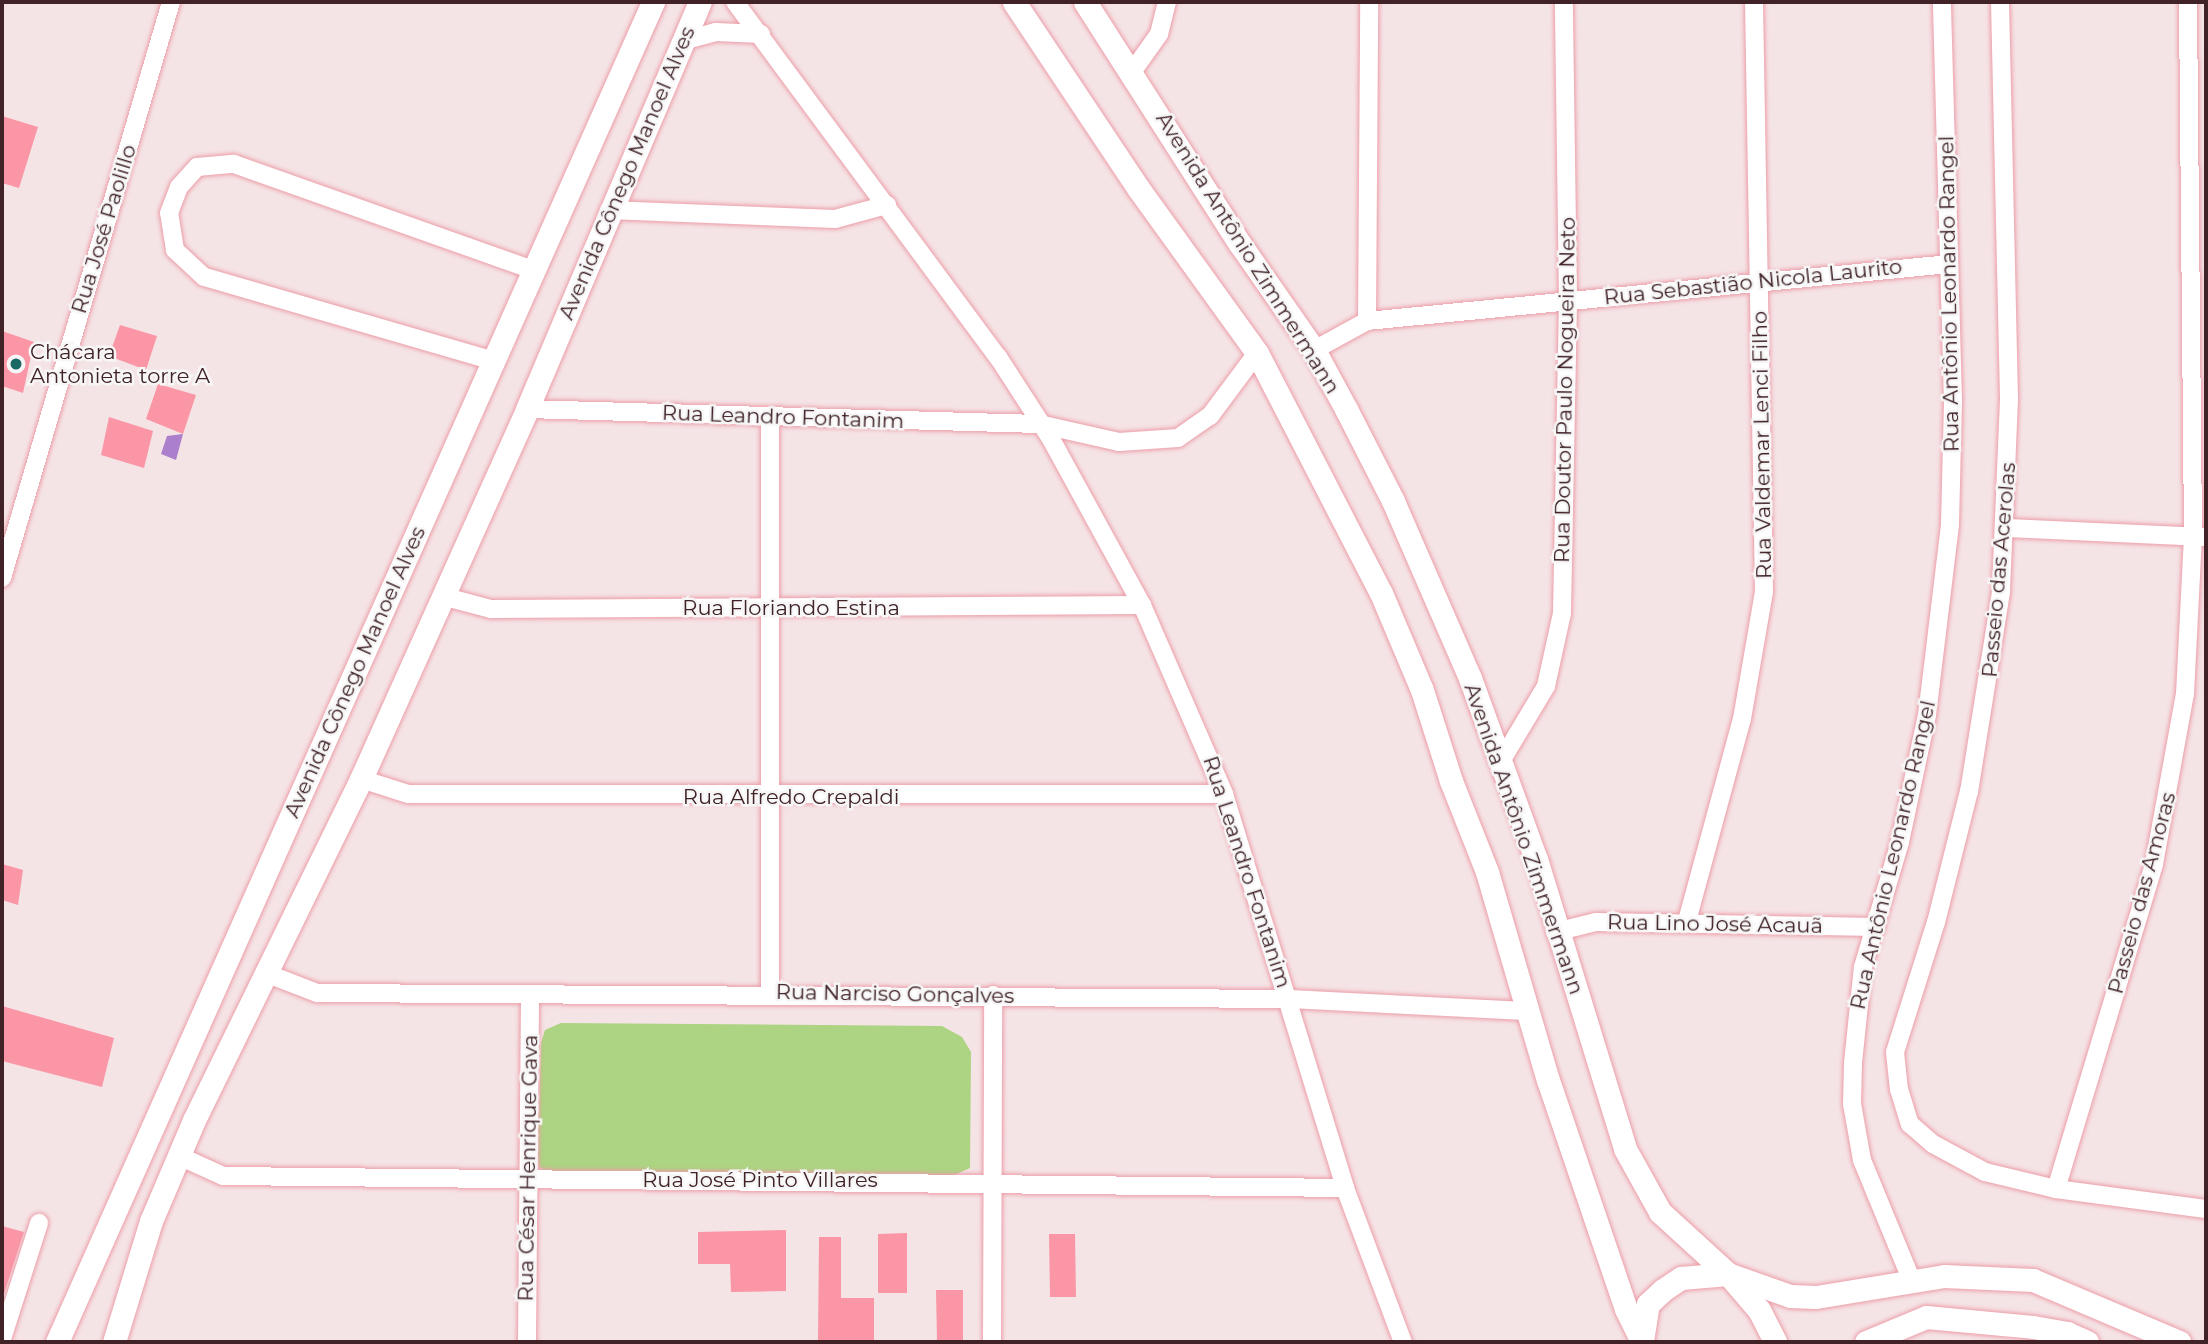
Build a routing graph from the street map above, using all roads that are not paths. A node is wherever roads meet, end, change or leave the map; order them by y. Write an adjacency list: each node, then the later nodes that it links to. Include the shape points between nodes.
1 (172, 2): 32 (street, Rua José Paolillo)
2 (653, 2): 20 (street, Avenida Cônego Manoel Alves)
3 (700, 2): 15 (street, Avenida Cônego Manoel Alves)
4 (735, 2): 14 (street, Rua Leandro Fontanim)
5 (1014, 2): 25 (street, via 1138,188)
6 (1085, 2): 16 (street, Avenida Antônio Zimmermann)
7 (1167, 2): 16 (street, via 1159,34)
8 (1369, 2): 23 (street)
9 (1564, 2): 22 (street, Rua Doutor Paulo Nogueira Neto)
10 (1754, 2): 21 (street, Rua Valdemar Lenci Filho)
11 (1942, 2): 19 (street, Rua Antônio Leonardo Rangel)
12 (2000, 2): 30 (street, Passeio das Acerolas, via 2009,399)
13 (2188, 2): 31 (street, Passeio das Amoras)
14 (761, 34): 15 (street, via 716,32); 17 (street, Rua Leandro Fontanim)
15 (686, 40): 18 (street, Avenida Cônego Manoel Alves)
16 (1132, 72): 24 (street, Avenida Antônio Zimmermann, via 1240,244)
17 (887, 205): 18 (street, via 835,219); 29 (street, Rua Leandro Fontanim, via 991,347)
18 (609, 210): 27 (street, Avenida Cônego Manoel Alves)
19 (1949, 264): 21 (street, Rua Sebastião Nicola Laurito); 41 (street, Rua Antônio Leonardo Rangel, via 1952,462 1945,586 1914,779)
20 (534, 270): 26 (street, Avenida Cônego Manoel Alves); 26 (street, via 234,164 197,167 179,187 169,213 175,250 204,277)
21 (1760, 282): 22 (street, Rua Sebastião Nicola Laurito); 40 (street, Rua Valdemar Lenci Filho, via 1766,548 1759,636 1742,719)
22 (1568, 301): 23 (street, Rua Sebastião Nicola Laurito); 36 (street, Rua Doutor Paulo Nogueira Neto, via 1559,638 1535,709)
23 (1367, 321): 24 (street, Rua Sebastião Nicola Laurito)
24 (1314, 349): 36 (street, Avenida Antônio Zimmermann, via 1393,501 1470,678)
25 (1257, 353): 29 (street, Rua Leandro Fontanim, via 1210,416 1178,438 1119,442); 48 (street, via 1381,593 1422,690 1487,872)
26 (494, 361): 60 (street, Avenida Cônego Manoel Alves)
27 (527, 408): 28 (street, Rua Leandro Fontanim); 33 (street, Avenida Cônego Manoel Alves)
28 (770, 418): 29 (street, Rua Leandro Fontanim); 35 (street)
29 (1039, 424): 34 (street, Rua Leandro Fontanim)
30 (2006, 528): 31 (street); 53 (street, Passeio das Acerolas, via 1993,659 1969,791 1936,922 1895,1052 1899,1089 1910,1124 1933,1144 1985,1172)
31 (2199, 536): 53 (street, Passeio das Amoras, via 2185,694 2167,805)
32 (2, 578)
33 (442, 596): 35 (street, Rua Floriando Estina, via 491,610); 37 (street, Avenida Cônego Manoel Alves)
34 (1142, 605): 35 (street, Rua Floriando Estina); 38 (street, Rua Leandro Fontanim)
35 (769, 609): 39 (street)
36 (1500, 764): 42 (street, Avenida Antônio Zimmermann, via 1536,859)
37 (360, 779): 39 (street, Rua Alfredo Crepaldi, via 408,794); 43 (street, Avenida Cônego Manoel Alves)
38 (1224, 794): 39 (street, Rua Alfredo Crepaldi); 47 (street, Rua Leandro Fontanim)
39 (768, 797): 44 (street)
40 (1687, 921): 41 (street, Rua Lino José Acauã); 42 (street, Rua Lino José Acauã, via 1596,922)
41 (1876, 927): 57 (street, Rua Antônio Leonardo Rangel, via 1858,999 1852,1104 1871,1188)
42 (1555, 932): 56 (street, Avenida Antônio Zimmermann, via 1625,1149 1660,1212)
43 (268, 974): 45 (street, Rua Narciso Gonçalves, via 317,993); 49 (street, Avenida Cônego Manoel Alves)
44 (770, 993): 45 (street, Rua Narciso Gonçalves); 46 (street, Rua Narciso Gonçalves)
45 (530, 995): 50 (street, Rua César Henrique Gava)
46 (993, 995): 47 (street, Rua Narciso Gonçalves); 51 (street)
47 (1289, 999): 48 (street, Rua Narciso Gonçalves); 52 (street, Rua Leandro Fontanim)
48 (1526, 1011): 59 (street, via 1622,1298)
49 (179, 1156): 50 (street, Rua José Pinto Villares, via 223,1175); 61 (street, Avenida Cônego Manoel Alves, via 151,1221)
50 (526, 1182): 51 (street, Rua José Pinto Villares, via 698,1178); 62 (street, Rua César Henrique Gava)
51 (995, 1184): 52 (street, Rua José Pinto Villares); 63 (street)
52 (1346, 1188): 64 (street, Rua Leandro Fontanim)
53 (2056, 1189): 54 (street)
54 (2206, 1209)
55 (39, 1223): 58 (street)
56 (1728, 1274): 57 (street, via 1790,1296 1816,1297); 59 (street, via 1681,1278 1663,1290 1648,1304); 65 (street, Avenida Antônio Zimmermann, via 1759,1310)
57 (1910, 1279): 68 (street, via 1974,1275 2033,1280)
58 (2, 1339)
59 (1642, 1341)
60 (57, 1342)
61 (114, 1342)
62 (527, 1342)
63 (992, 1342)
64 (1403, 1342)
65 (1775, 1342)
66 (1866, 1342): 67 (street, via 1926,1317 2033,1327)
67 (2087, 1342)
68 (2179, 1342)

